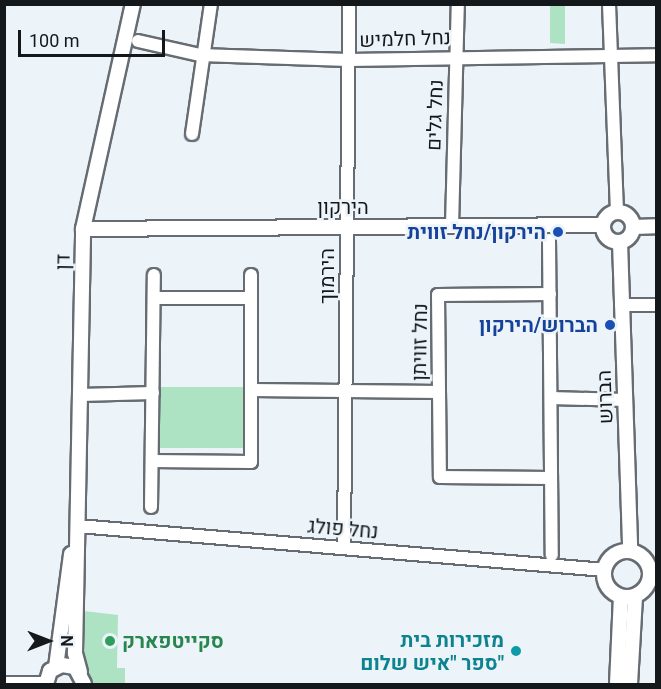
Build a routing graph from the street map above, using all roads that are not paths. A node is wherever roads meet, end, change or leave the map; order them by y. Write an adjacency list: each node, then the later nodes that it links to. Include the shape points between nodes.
1 (133, 4): 19 (street, דן)
2 (212, 4): 8 (street)
3 (349, 4): 11 (street, הירמוך)
4 (458, 4): 10 (street, נחל גלים)
5 (609, 4): 7 (street)
6 (138, 41): 8 (street, נחל חלמיש)
7 (611, 54): 9 (street, נחל חלמיש); 10 (street, נחל חלמיש); 13 (street)
8 (200, 55): 11 (street, נחל חלמיש); 12 (street)
9 (657, 55)
10 (457, 56): 11 (street, נחל חלמיש); 15 (street, נחל גלים)
11 (348, 60): 17 (street, הירמוך)
12 (192, 134)
13 (617, 212): 14 (street); 18 (street, via 630,218)
14 (603, 225): 15 (street, הירקון); 21 (street, via 607,237)
15 (452, 226): 17 (street, הירקון)
16 (657, 226): 18 (street)
17 (347, 227): 19 (street, הירקון); 30 (street, הירמוך)
18 (633, 227): 21 (street)
19 (83, 229): 33 (street, דן)
20 (549, 240): 24 (street)
21 (620, 242): 27 (street, הברוש)
22 (154, 275): 25 (street)
23 (251, 275): 26 (street)
24 (550, 294): 31 (street, נחל זוויתן, via 438,295); 34 (street)
25 (153, 298): 26 (street); 32 (street)
26 (251, 298): 29 (street)
27 (621, 305): 28 (street); 35 (street, הברוש)
28 (657, 305)
29 (252, 390): 30 (street, נחל זוויתן); 36 (street, via 251,462)
30 (345, 392): 31 (street, נחל זוויתן); 40 (street, הירמוך)
31 (439, 392): 37 (street, נחל זוויתן, via 440,477)
32 (153, 393): 33 (street); 36 (street)
33 (80, 395): 39 (street, דן)
34 (551, 398): 35 (street); 37 (street)
35 (625, 400): 41 (street, הברוש)
36 (152, 460): 38 (street)
37 (552, 478): 42 (street)
38 (151, 507)
39 (78, 526): 40 (street, נחל פולג); 45 (street, דן, via 62,586 61,654); 46 (street, דן, via 75,653)
40 (344, 548): 43 (street, נחל פולג)
41 (630, 551): 43 (street, via 616,554); 44 (street, via 644,558 651,572 647,587)
42 (552, 555)
43 (605, 570): 44 (street, via 606,584)
44 (628, 597): 49 (street); 50 (street)
45 (56, 667): 46 (street, via 69,665); 48 (street)
46 (82, 678)
47 (4, 683): 48 (street)
48 (46, 684)
49 (617, 684)
50 (630, 684)

